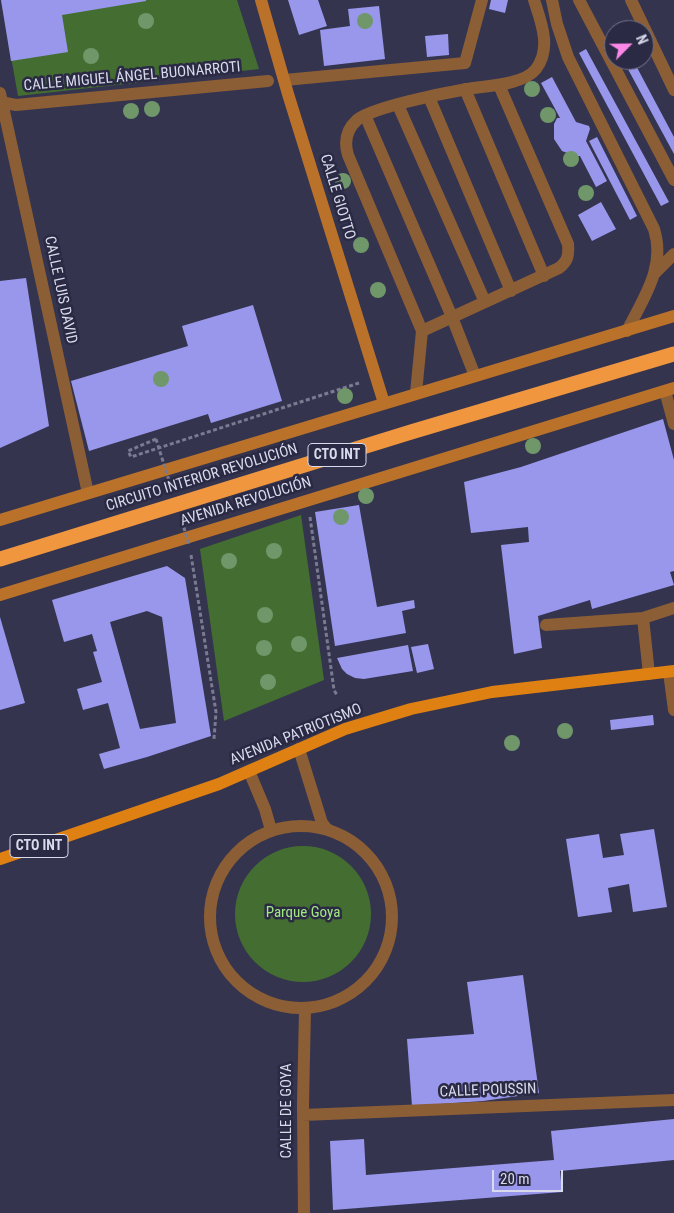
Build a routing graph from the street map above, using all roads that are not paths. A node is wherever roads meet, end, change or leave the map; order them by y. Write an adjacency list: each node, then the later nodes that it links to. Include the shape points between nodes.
1 (261, 0): 7 (main road, CALLE GIOTTO)
2 (482, 0): 7 (street, via 465,63)
3 (534, 0): 9 (street, via 544,38 539,64 529,76)
4 (552, 0): 18 (street, via 568,57 654,228 658,252)
5 (579, 0): 16 (street)
6 (631, 0): 11 (street)
7 (285, 80): 30 (main road, CALLE GIOTTO)
8 (268, 81): 13 (street, CALLE MIGUEL ÁNGEL BUONARROTI, via 16,105)
9 (499, 85): 10 (street); 19 (street, via 568,244 566,263)
10 (465, 89): 12 (street); 19 (street)
11 (674, 90)
12 (429, 97): 14 (street); 20 (street)
13 (1, 99): 33 (street, CALLE LUIS DAVID)
14 (398, 105): 15 (street); 21 (street)
15 (365, 115): 23 (street); 24 (street, via 348,132 346,148)
16 (674, 180)
17 (674, 254): 18 (street)
18 (655, 272): 25 (street)
19 (544, 276): 20 (street)
20 (511, 291): 21 (street)
21 (485, 302): 23 (street)
22 (674, 316): 25 (main road, CTO INT)
23 (452, 317): 24 (street); 27 (street)
24 (422, 331): 29 (street)
25 (627, 331): 27 (main road, CTO INT)
26 (674, 354): 35 (highway, CIRCUITO INTERIOR REVOLUCIÓN / CTO INT, bridge, via 420,429)
27 (475, 376): 29 (main road, CTO INT)
28 (670, 390): 31 (street); 36 (main road, AVENIDA REVOLUCIÓN / CTO INT)
29 (416, 393): 30 (main road, CTO INT)
30 (384, 403): 33 (main road, CTO INT)
31 (672, 406): 32 (street)
32 (674, 424)
33 (88, 493): 34 (main road, CTO INT)
34 (0, 520)
35 (0, 560)
36 (0, 595)
37 (674, 608): 38 (street)
38 (643, 618): 39 (street); 41 (street)
39 (546, 625)
40 (672, 671): 41 (main road, AVENIDA PATRIOTISMO / CTO INT); 42 (street)
41 (649, 674): 43 (main road, AVENIDA PATRIOTISMO / CTO INT, via 483,694 411,709)
42 (674, 710)
43 (300, 749): 44 (main road, AVENIDA PATRIOTISMO / CTO INT); 46 (street, via 322,823)
44 (249, 771): 45 (street); 47 (main road, AVENIDA PATRIOTISMO / CTO INT)
45 (271, 830): 46 (street, via 296,826); 48 (street, via 243,847 219,876 213,893 210,929 222,964 246,991 279,1006)
46 (334, 833): 48 (street, via 361,849 380,874 391,904 390,936 378,966 357,989 329,1004)
47 (0, 860)
48 (304, 1008): 50 (street, CALLE DE GOYA)
49 (674, 1100): 50 (street, CALLE POUSSIN)
50 (303, 1115): 51 (street, CALLE DE GOYA)
51 (304, 1213)

